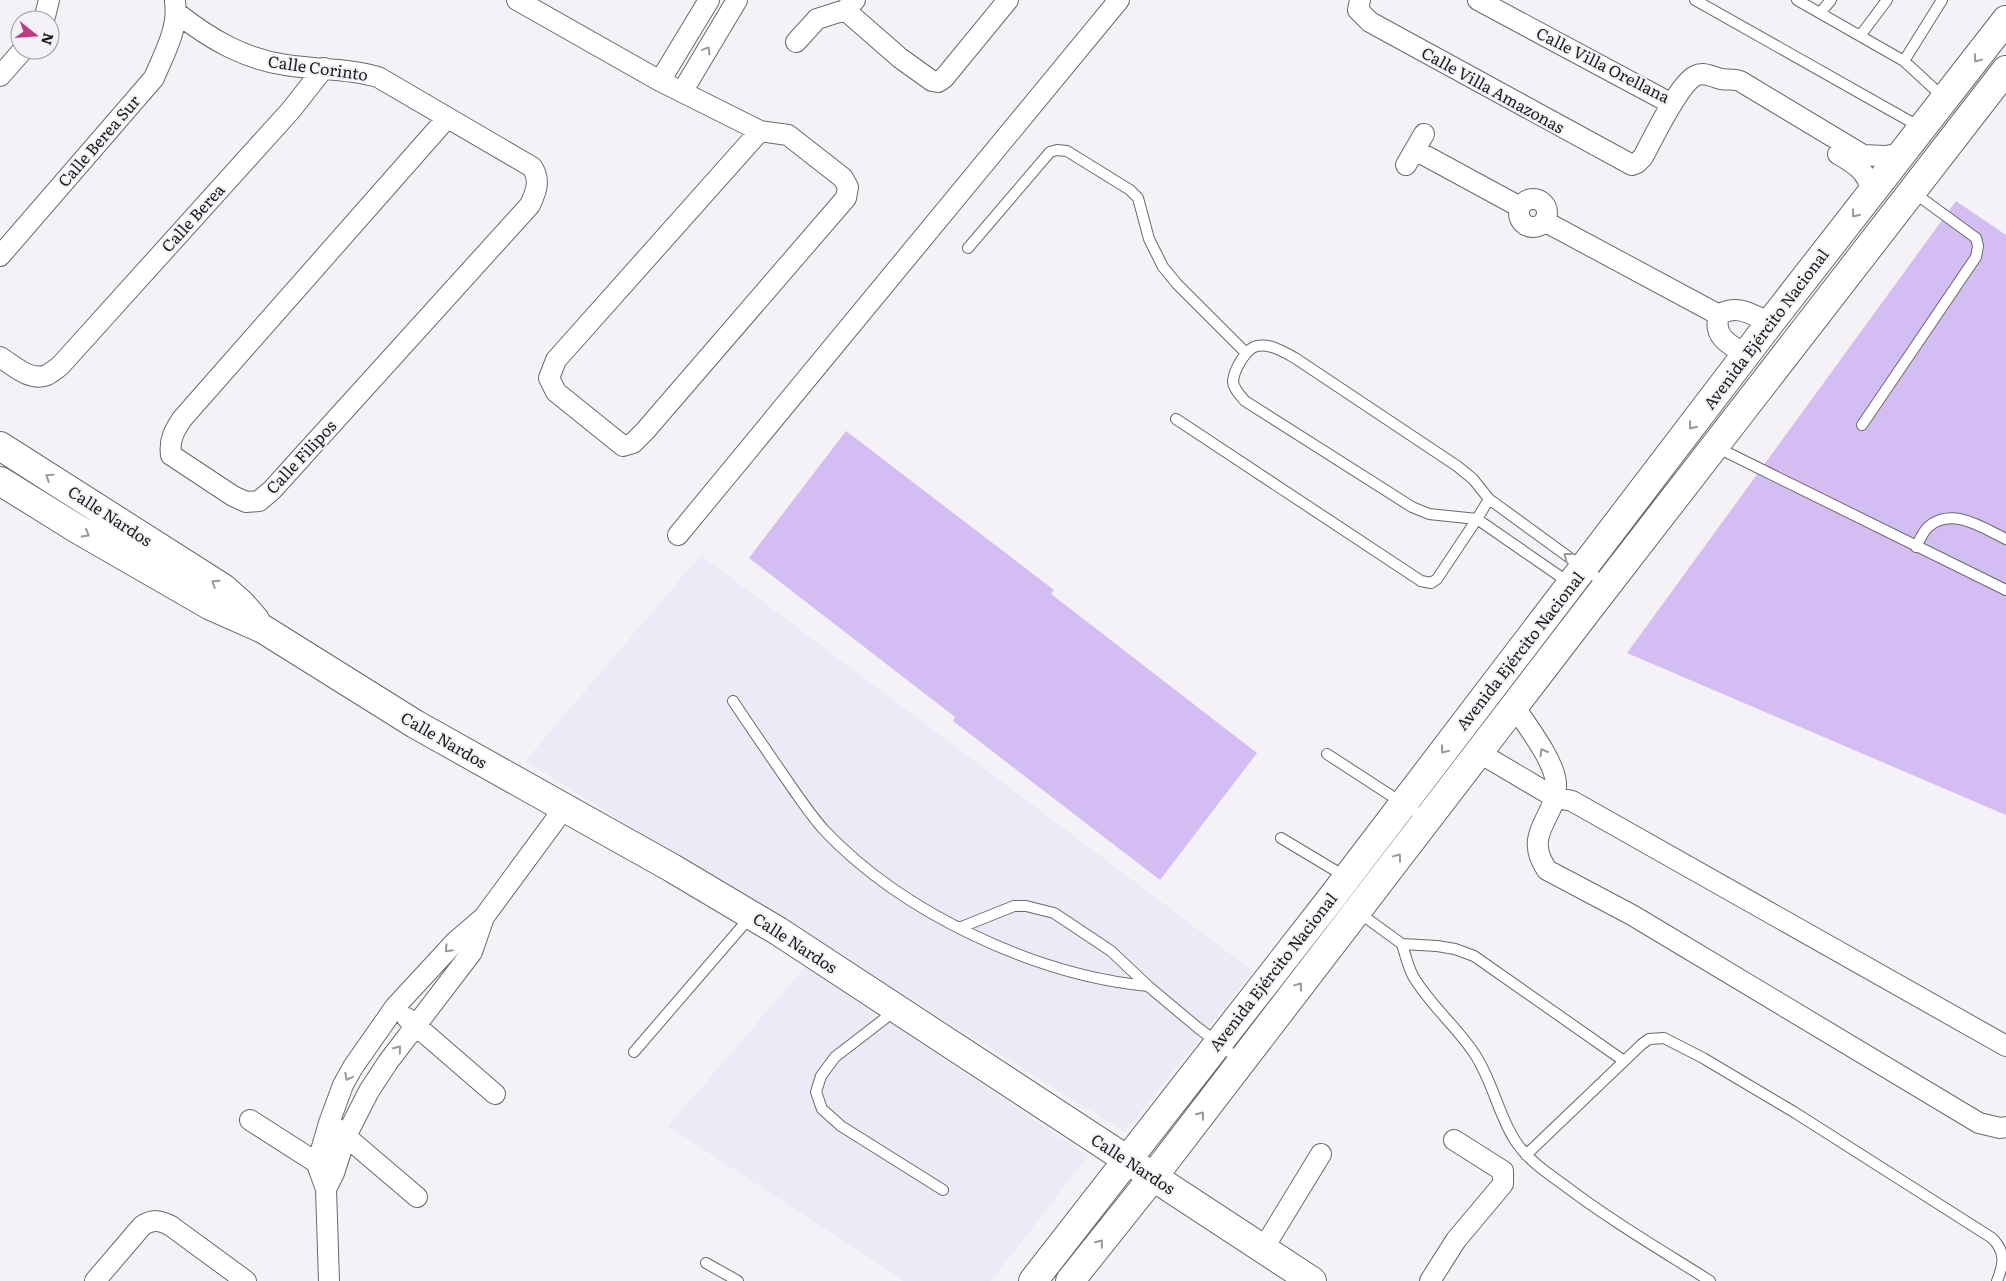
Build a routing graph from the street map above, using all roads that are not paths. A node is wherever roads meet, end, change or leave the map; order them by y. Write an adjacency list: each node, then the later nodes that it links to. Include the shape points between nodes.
1 (516, 0): 24 (street)
2 (709, 0): 24 (street)
3 (737, 0): 25 (street, one-way to 3)
4 (1008, 0): 12 (street, via 938,82 932,82 900,58)
5 (1119, 0): 51 (street)
6 (1478, 0): 27 (street, Calle Villa Orellana)
7 (1695, 0): 29 (lane)
8 (1797, 0): 15 (lane)
9 (1831, 0): 15 (lane)
10 (1887, 0): 17 (lane)
11 (1942, 0): 20 (lane)
12 (850, 5): 18 (street, via 817,18)
13 (1359, 5): 27 (street, Calle Villa Amazonas, via 1370,22 1632,165 1643,157)
14 (176, 7): 21 (street, Calle Corinto, via 199,31 226,47 256,59); 38 (street, Calle Berea Sur, via 168,45 154,78)
15 (1820, 13): 17 (lane)
16 (2006, 20): 26 (main road, Avenida Ejército Nacional, one-way to 26)
17 (1860, 36): 20 (lane)
18 (796, 42)
19 (15, 60): 23 (street)
20 (1904, 61): 26 (lane)
21 (324, 68): 28 (street, Calle Corinto, via 378,77); 43 (street, Calle Berea, via 291,110 60,366 46,376 35,377)
22 (2006, 70): 36 (main road, Avenida Ejército Nacional)
23 (0, 76)
24 (660, 81): 25 (street)
25 (682, 92): 30 (street)
26 (1946, 99): 29 (main road, Avenida Ejército Nacional)
27 (1672, 104): 33 (street, Calle Villa Orellana, via 1695,76 1711,75 1740,81 1767,103)
28 (447, 118): 34 (street, Calle Corinto, via 532,167 537,174); 34 (street, Calle Filipos, via 182,419 170,443 171,455 233,496 246,502 259,501 530,205)
29 (1923, 129): 32 (main road, Avenida Ejército Nacional)
30 (760, 131): 30 (street, via 556,360 549,378 556,392 623,446 633,443 645,431 846,198 848,188 843,178 795,140 788,135)
31 (1415, 150): 39 (street, via 1520,207 1528,200 1539,201 1546,210 1544,221)
32 (1903, 153): 33 (street, Calle Villa Orellana); 35 (main road, Avenida Ejército Nacional)
33 (1860, 160): 35 (street, Calle Villa Orellana)
34 (537, 184)
35 (1872, 192): 40 (main road, Avenida Ejército Nacional, one-way to 40)
36 (1912, 192): 45 (lane, via 1976,238 1976,257); 47 (main road, Avenida Ejército Nacional)
37 (968, 248): 41 (lane, via 1050,152 1067,151 1138,198 1149,239 1163,267)
38 (0, 256)
39 (1719, 315): 40 (street, via 1728,310 1742,310); 42 (street, via 1718,333 1728,344)
40 (1770, 324): 42 (main road, Avenida Ejército Nacional)
41 (1246, 352): 49 (lane, via 1256,346 1268,346 1295,358 1457,466 1474,479); 50 (lane, via 1233,382 1245,401 1412,507 1429,514)
42 (1747, 355): 54 (main road, Avenida Ejército Nacional, one-way to 54)
43 (0, 357)
44 (1176, 419): 50 (lane, via 1421,580 1431,583 1437,579)
45 (1862, 425)
46 (0, 446): 56 (main road, Calle Nardos, one-way to 46, via 223,588)
47 (1715, 447): 53 (lane); 54 (main road, Avenida Ejército Nacional)
48 (0, 481): 56 (main road, Calle Nardos, one-way to 56, via 211,606)
49 (1488, 499): 50 (lane); 54 (lane, one-way to 49)
50 (1477, 519): 54 (lane)
51 (678, 535)
52 (2006, 539): 53 (lane, via 1966,520 1942,519 1928,527)
53 (1916, 547): 55 (lane)
54 (1587, 588): 58 (main road, Avenida Ejército Nacional); 62 (main road, Avenida Ejército Nacional, one-way to 62)
55 (2006, 590)
56 (263, 629): 63 (main road, Calle Nardos, via 415,724)
57 (733, 701): 69 (lane, via 824,830 878,878 912,902)
58 (1514, 706): 59 (main road, Avenida Ejército Nacional); 61 (street, one-way to 58, via 1556,782 1546,755)
59 (1478, 752): 61 (street); 64 (main road, Avenida Ejército Nacional)
60 (1327, 754): 62 (lane)
61 (1554, 797): 76 (street, via 1572,801); 83 (street, via 1537,840 1540,859 1552,874 1632,915 1979,1123)
62 (1403, 804): 64 (lane); 66 (main road, Avenida Ejército Nacional)
63 (565, 807): 67 (main road, Calle Nardos); 68 (street)
64 (1427, 819): 66 (main road, Avenida Ejército Nacional, one-way to 64)
65 (1281, 838): 66 (lane)
66 (1352, 894): 70 (lane); 75 (main road, Avenida Ejército Nacional); 78 (main road, Avenida Ejército Nacional, one-way to 66)
67 (752, 915): 73 (main road, Calle Nardos); 77 (lane)
68 (484, 917): 72 (street, one-way to 72, via 456,941); 74 (street, via 472,952)
69 (959, 928): 71 (lane, via 1057,967 1100,979); 71 (lane, via 1014,906 1040,908 1054,913 1111,951)
70 (1402, 944): 79 (lane, via 1437,946 1474,956); 87 (lane, via 1412,974 1423,992 1474,1052 1507,1125)
71 (1148, 986): 75 (lane)
72 (395, 1007): 74 (street); 82 (street, one-way to 82, via 353,1067)
73 (897, 1009): 88 (main road, Calle Nardos); 91 (lane, via 835,1056 821,1076 816,1092 822,1108 841,1126)
74 (416, 1026): 80 (street); 84 (street, one-way to 74, via 369,1091)
75 (1218, 1043): 78 (lane); 88 (main road, Avenida Ejército Nacional)
76 (2006, 1046)
77 (634, 1052)
78 (1242, 1061): 90 (main road, Avenida Ejército Nacional, one-way to 78)
79 (1624, 1061): 87 (lane); 104 (lane, via 1649,1039 1664,1038 1737,1077 1992,1238 2003,1250 2004,1258)
80 (495, 1094)
81 (250, 1120): 89 (street)
82 (328, 1123): 84 (street); 89 (street)
83 (2006, 1127)
84 (346, 1136): 89 (street); 92 (street)
85 (1454, 1140): 102 (street, via 1503,1171 1503,1184 1456,1240)
86 (1321, 1154): 93 (street)
87 (1526, 1155): 103 (lane, via 1602,1212)
88 (1127, 1161): 90 (main road, Calle Nardos); 95 (main road, Avenida Ejército Nacional)
89 (325, 1175): 98 (street)
90 (1153, 1177): 93 (main road, Calle Nardos); 100 (main road, Avenida Ejército Nacional, one-way to 90)
91 (943, 1190)
92 (417, 1196)
93 (1263, 1248): 101 (main road, Calle Nardos)
94 (706, 1263): 99 (lane)
95 (1047, 1276)
96 (95, 1281): 97 (street, via 142,1226 150,1221 160,1221)
97 (246, 1281)
98 (329, 1281)
99 (738, 1281)
100 (1070, 1281)
101 (1312, 1281)
102 (1430, 1281)
103 (1710, 1281)
104 (1997, 1281)

